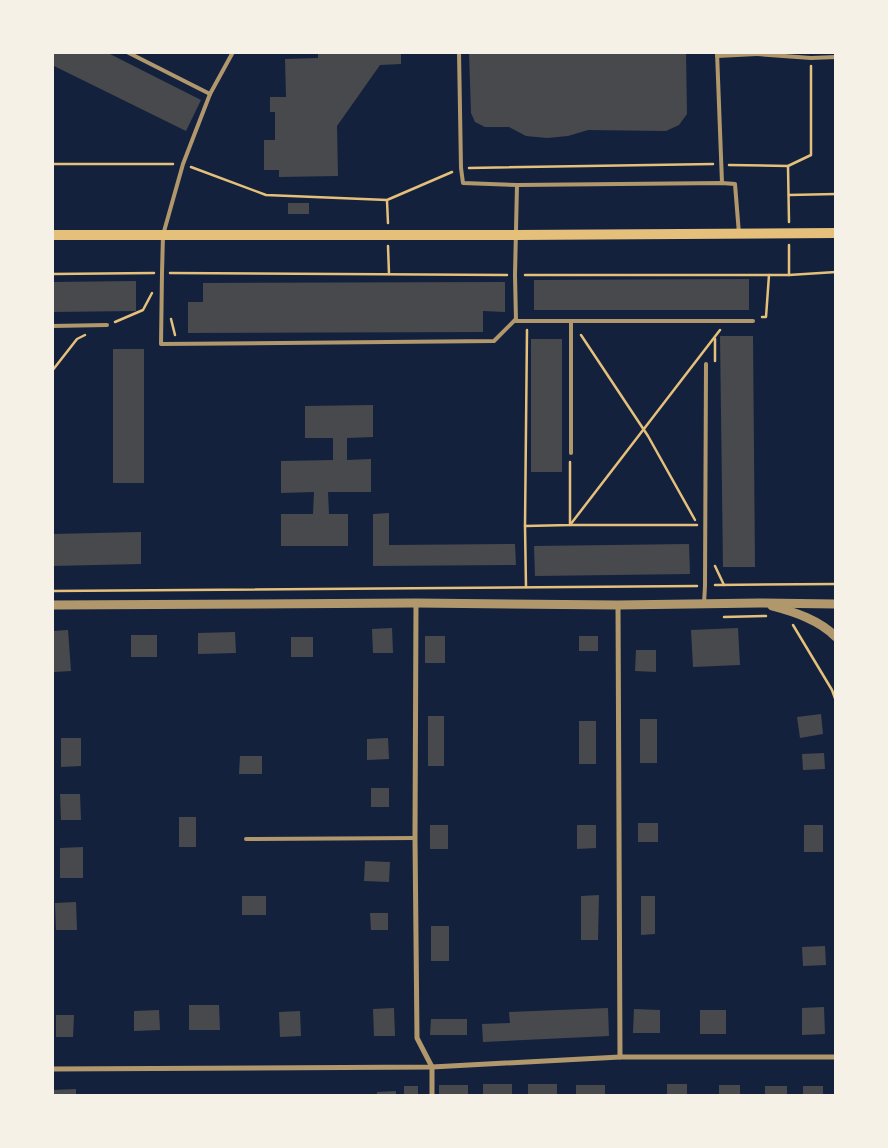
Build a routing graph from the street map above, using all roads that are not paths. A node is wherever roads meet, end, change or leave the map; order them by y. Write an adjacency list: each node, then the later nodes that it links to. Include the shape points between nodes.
1 (127, 52): 7 (lane)
2 (233, 52): 7 (lane)
3 (459, 52): 9 (lane, via 463,184)
4 (717, 54): 5 (lane); 8 (lane)
5 (756, 54): 6 (lane)
6 (836, 57)
7 (210, 94): 13 (lane, via 183,164)
8 (722, 183): 9 (lane); 11 (lane, via 735,184)
9 (517, 185): 14 (lane)
10 (836, 233): 11 (main road)
11 (739, 234): 14 (main road)
12 (52, 235): 13 (main road)
13 (163, 235): 14 (main road); 15 (lane, via 161,344 494,341)
14 (516, 235): 15 (lane)
15 (516, 319): 16 (lane)
16 (571, 321): 17 (lane); 21 (lane)
17 (753, 321)
18 (107, 325): 19 (lane)
19 (52, 326)
20 (706, 364): 24 (lane)
21 (571, 453)
22 (416, 603): 26 (street); 27 (street); 29 (street)
23 (760, 603): 24 (street); 25 (street); 28 (street, via 810,619)
24 (704, 604): 27 (street)
25 (836, 604)
26 (52, 605)
27 (618, 605): 31 (street)
28 (836, 637)
29 (415, 838): 30 (lane); 33 (street, via 417,1038)
30 (246, 839)
31 (620, 1056): 32 (street); 33 (street)
32 (836, 1057)
33 (432, 1067): 34 (street); 35 (street)
34 (52, 1069)
35 (432, 1096)

